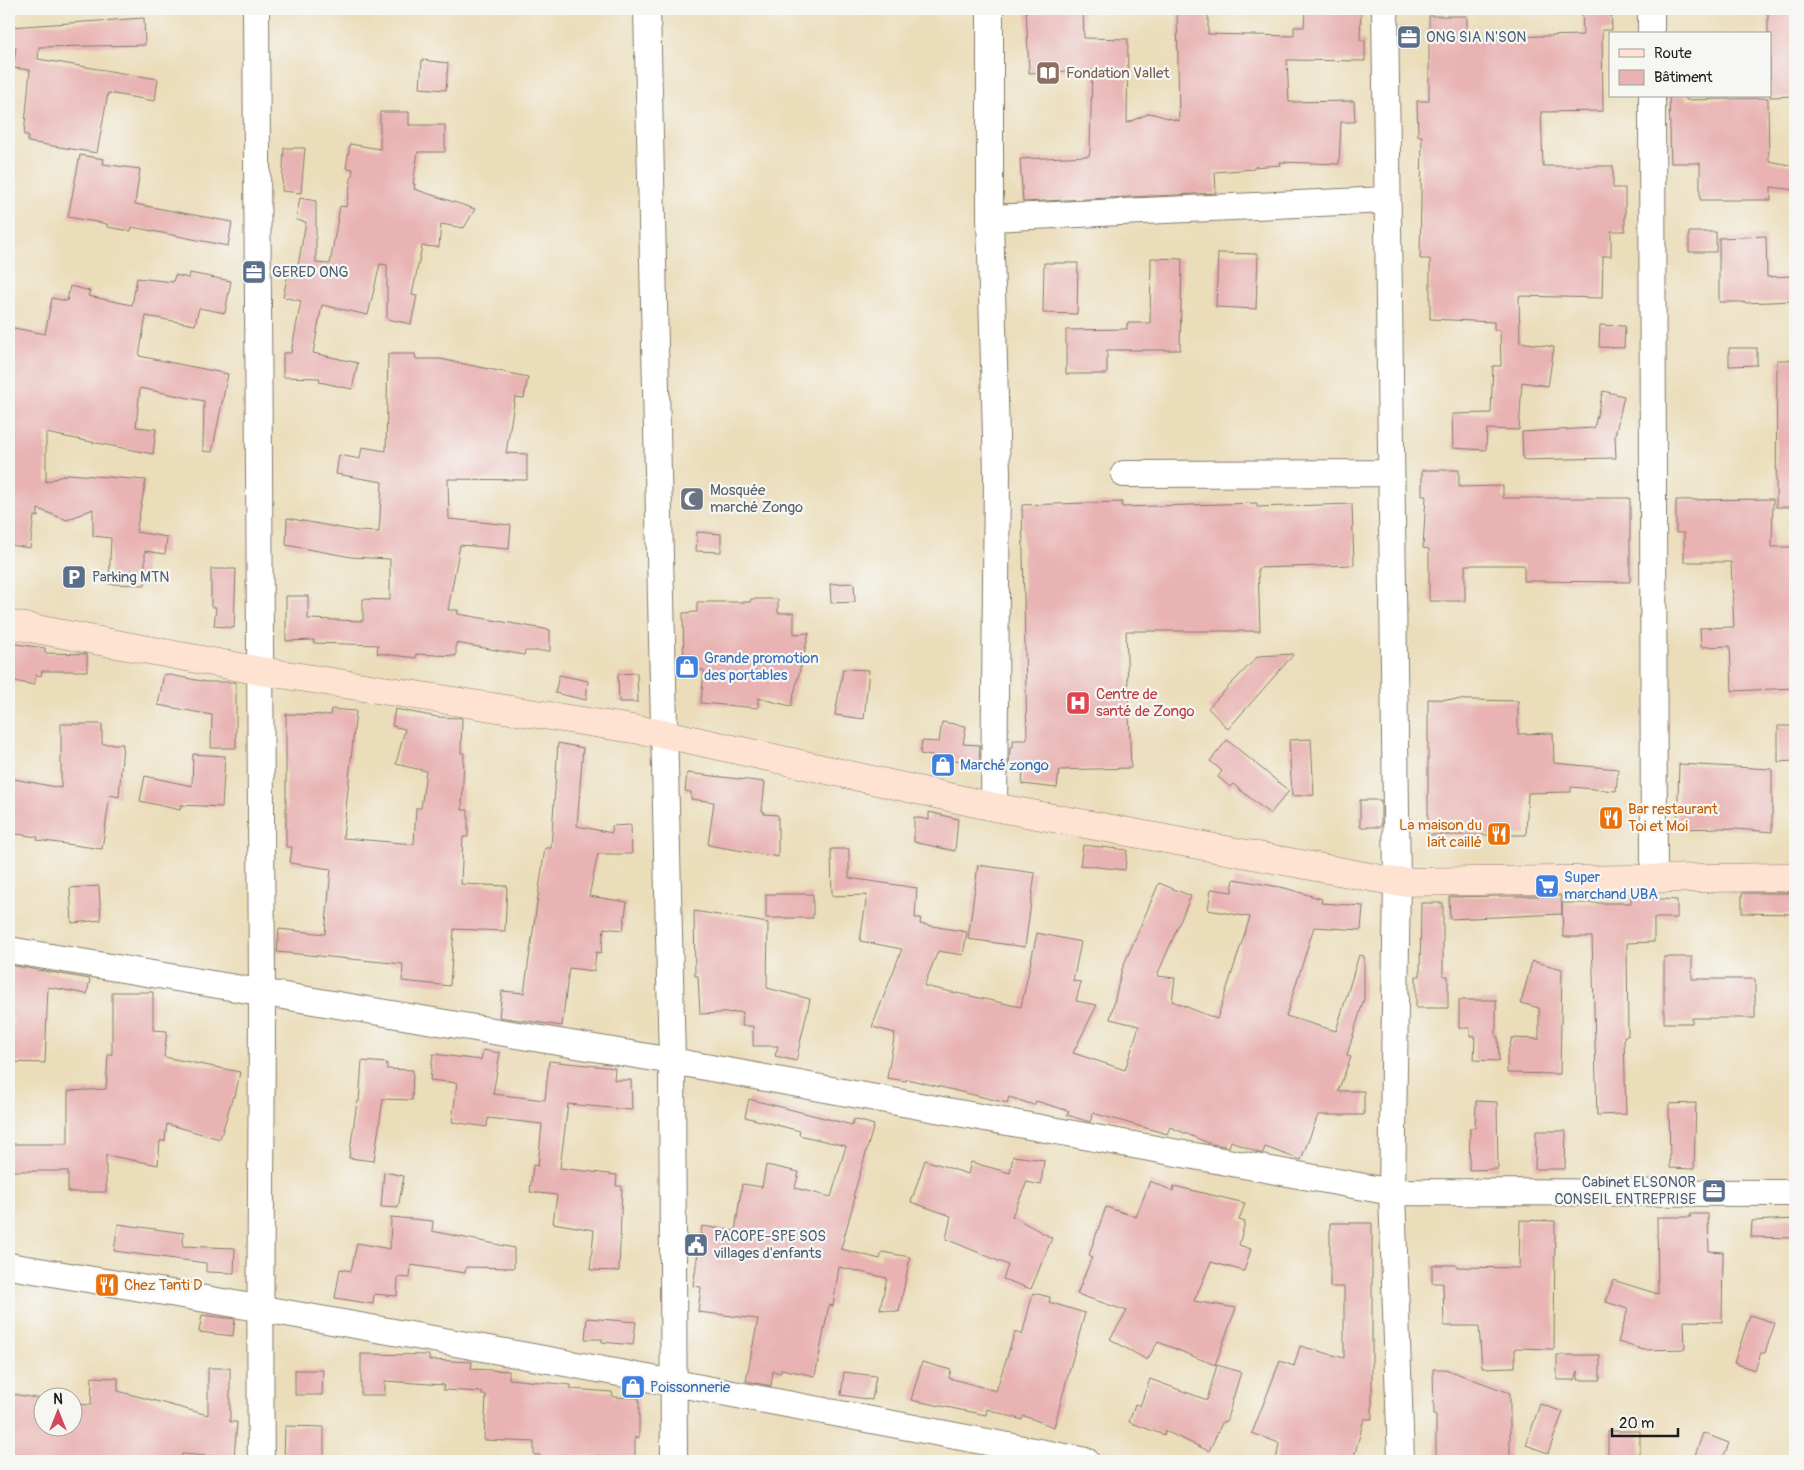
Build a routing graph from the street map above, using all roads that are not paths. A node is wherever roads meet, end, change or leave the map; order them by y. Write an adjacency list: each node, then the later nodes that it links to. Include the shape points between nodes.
1 (256, 9): 13 (street)
2 (647, 9): 14 (street)
3 (990, 9): 9 (street)
4 (1385, 9): 8 (street)
5 (1651, 9): 6 (street)
6 (1651, 32)
7 (1652, 98): 17 (street)
8 (1386, 200): 9 (street); 10 (street)
9 (990, 218): 15 (street, via 997,473)
10 (1391, 473): 11 (street); 18 (street)
11 (1124, 474)
12 (9, 624): 13 (street)
13 (261, 671): 14 (street); 20 (street)
14 (665, 734): 15 (street); 21 (street)
15 (994, 807): 18 (street)
16 (1795, 877): 17 (street)
17 (1654, 879): 18 (street)
18 (1396, 882): 22 (street)
19 (9, 950): 20 (street)
20 (262, 994): 21 (street); 25 (street)
21 (672, 1062): 22 (street); 26 (street)
22 (1392, 1192): 23 (street); 30 (street)
23 (1795, 1193)
24 (9, 1266): 25 (street)
25 (259, 1307): 26 (street); 27 (street)
26 (675, 1382): 28 (street); 29 (street)
27 (261, 1461)
28 (674, 1461)
29 (1086, 1461)
30 (1400, 1461)

